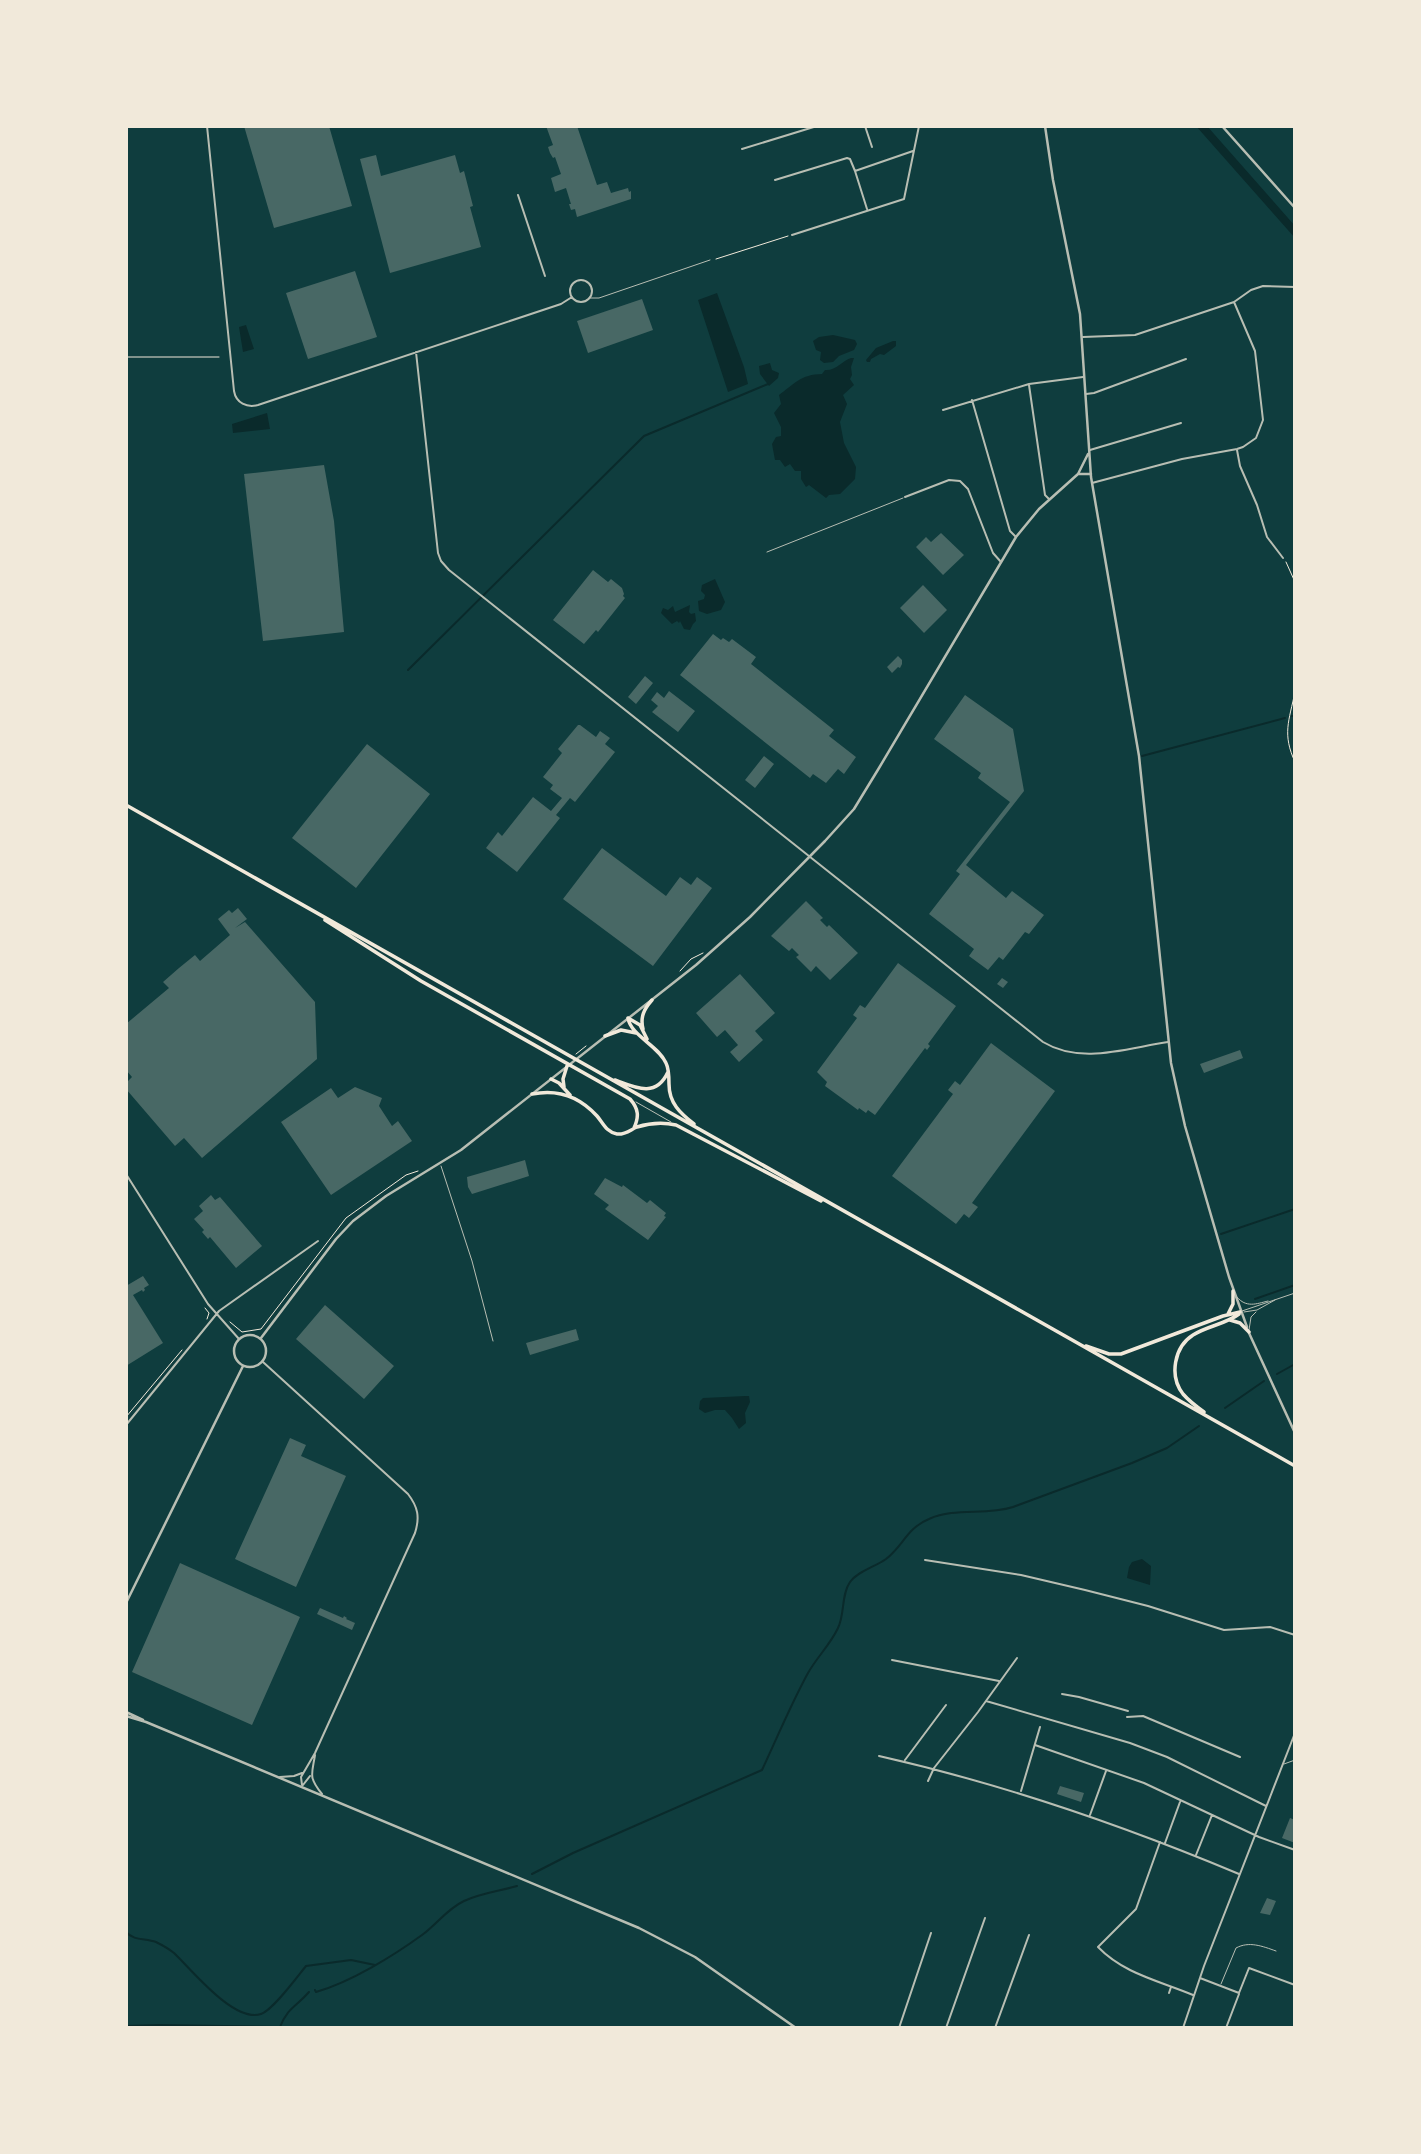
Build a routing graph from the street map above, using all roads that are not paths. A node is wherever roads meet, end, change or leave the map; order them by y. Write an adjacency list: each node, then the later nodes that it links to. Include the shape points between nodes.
1 (208, 126): 23 (street, via 235,397 247,406 258,405)
2 (817, 126): 8 (street)
3 (865, 126): 7 (street)
4 (919, 126): 9 (street)
5 (1045, 126): 22 (street)
6 (1222, 126): 13 (street)
7 (872, 147)
8 (742, 149)
9 (914, 151): 10 (street); 14 (street, via 904,199)
10 (855, 171): 11 (street, via 848,157); 14 (street)
11 (775, 180)
12 (518, 195): 17 (street)
13 (1295, 208)
14 (867, 210): 15 (street)
15 (792, 235)
16 (710, 260): 20 (lane)
17 (545, 276)
18 (1295, 286): 21 (street, via 1263,286)
19 (572, 297): 20 (street, via 582,302); 20 (street, via 572,284 580,280 590,286); 23 (street)
20 (589, 298)
21 (1234, 302): 22 (street, via 1135,335); 31 (street, via 1255,351 1262,420 1256,438)
22 (1082, 337): 25 (street)
23 (416, 352): 43 (street, via 441,561)
24 (1186, 359): 27 (street)
25 (1084, 377): 26 (street); 27 (street)
26 (1029, 384): 28 (street); 37 (street)
27 (1086, 394): 32 (street)
28 (972, 400): 29 (street); 38 (street, via 1010,531)
29 (943, 410)
30 (1181, 423): 32 (street)
31 (1237, 449): 35 (street); 40 (street, via 1267,537)
32 (1089, 450): 33 (street); 34 (street)
33 (1079, 473): 34 (street); 37 (street)
34 (1091, 473): 35 (street)
35 (1092, 483): 51 (street, via 1139,755)
36 (905, 497): 39 (lane); 41 (street, via 949,480 960,481 968,489 994,556)
37 (1049, 499): 38 (street)
38 (1016, 537): 41 (street)
39 (767, 552)
40 (1283, 558)
41 (1002, 562): 43 (street, via 853,808)
42 (126, 805): 44 (main road)
43 (810, 858): 45 (street, via 731,934); 51 (street, via 1056,1049 1088,1054)
44 (310, 909): 54 (main road); 60 (main road, via 421,981)
45 (652, 999): 46 (street); 47 (main road, via 643,1012)
46 (628, 1017): 47 (main road); 48 (main road); 49 (street)
47 (643, 1030): 50 (main road)
48 (637, 1033): 49 (main road, via 621,1030); 50 (main road)
49 (605, 1036): 52 (street)
50 (648, 1041): 53 (main road, via 666,1062)
51 (1169, 1042): 68 (street, via 1180,1109)
52 (567, 1066): 55 (street); 56 (main road)
53 (668, 1072): 54 (main road, via 663,1082 649,1089); 63 (main road, via 674,1105)
54 (603, 1075): 63 (main road)
55 (551, 1079): 56 (main road); 57 (main road); 58 (street)
56 (564, 1087): 59 (main road)
57 (558, 1092): 58 (main road); 59 (main road)
58 (532, 1094): 64 (street)
59 (571, 1097): 62 (main road, via 595,1113 611,1132)
60 (631, 1099): 61 (lane); 62 (main road, via 638,1114)
61 (676, 1125): 62 (main road); 66 (main road)
62 (634, 1128)
63 (704, 1132): 66 (main road)
64 (440, 1164): 76 (street, via 348,1225); 78 (lane)
65 (126, 1174): 73 (street)
66 (833, 1205): 79 (main road)
67 (318, 1241): 73 (street)
68 (1233, 1291): 70 (lane, via 1251,1305); 72 (street); 74 (main road, via 1232,1309)
69 (1295, 1293): 70 (lane)
70 (1277, 1299): 71 (lane); 72 (lane)
71 (1257, 1310): 72 (lane); 75 (lane)
72 (1240, 1312): 74 (main road); 75 (street)
73 (216, 1314): 77 (street); 83 (street)
74 (1224, 1319): 75 (main road, via 1236,1320); 79 (main road, via 1121,1354); 82 (main road, via 1189,1338 1175,1363 1183,1394)
75 (1248, 1332): 84 (street)
76 (261, 1338): 77 (street); 80 (street, via 267,1348)
77 (239, 1339): 81 (street, via 234,1353)
78 (493, 1341)
79 (1077, 1343): 82 (main road)
80 (263, 1362): 81 (street); 102 (street, via 408,1494 418,1510 415,1533)
81 (243, 1366): 87 (street)
82 (1215, 1421): 85 (main road)
83 (126, 1425)
84 (1295, 1433)
85 (1294, 1466)
86 (925, 1560): 88 (street, via 1021,1575 1224,1630 1270,1628)
87 (126, 1603)
88 (1295, 1635)
89 (1017, 1658): 91 (street)
90 (892, 1660): 91 (street)
91 (1000, 1681): 93 (street)
92 (1062, 1694): 95 (street)
93 (986, 1701): 108 (street); 118 (street, via 1167,1757)
94 (946, 1705): 106 (street)
95 (1128, 1711)
96 (126, 1714): 112 (street)
97 (1127, 1717): 104 (street, via 1143,1716)
98 (1040, 1727): 101 (street)
99 (1295, 1733): 100 (street)
100 (1293, 1744): 107 (street)
101 (1035, 1745): 109 (street); 115 (street)
102 (316, 1754): 110 (street); 111 (street)
103 (879, 1756): 106 (street)
104 (1240, 1757)
105 (1295, 1760): 107 (lane)
106 (904, 1761): 108 (street)
107 (1282, 1765): 118 (street)
108 (934, 1768): 113 (street); 115 (street)
109 (1107, 1769): 117 (street); 120 (street)
110 (303, 1773): 112 (street); 114 (street)
111 (311, 1774): 114 (street); 116 (street)
112 (280, 1777): 114 (street)
113 (928, 1782)
114 (302, 1786): 116 (street)
115 (1021, 1793): 120 (street)
116 (323, 1795): 138 (street, via 663,1939)
117 (1181, 1800): 119 (street); 123 (street)
118 (1266, 1807): 121 (street)
119 (1212, 1814): 121 (street); 125 (street)
120 (1090, 1816): 122 (street)
121 (1255, 1834): 124 (street); 126 (street)
122 (1160, 1841): 123 (street); 133 (street, via 1136,1909 1098,1947 1138,1976)
123 (1165, 1844): 125 (street)
124 (1295, 1850)
125 (1195, 1856): 126 (street)
126 (1239, 1874): 131 (street)
127 (985, 1918): 140 (street)
128 (931, 1933): 139 (street)
129 (1029, 1935): 141 (street)
130 (1276, 1951): 134 (lane, via 1256,1944 1236,1948)
131 (1199, 1978): 134 (street); 137 (street)
132 (1295, 1985): 136 (street, via 1249,1968)
133 (1172, 1986): 135 (street); 137 (street)
134 (1220, 1986): 136 (street)
135 (1169, 1993)
136 (1239, 1993): 143 (street)
137 (1194, 1995): 142 (street)
138 (796, 2028)
139 (899, 2028)
140 (946, 2028)
141 (995, 2028)
142 (1183, 2028)
143 (1226, 2028)

